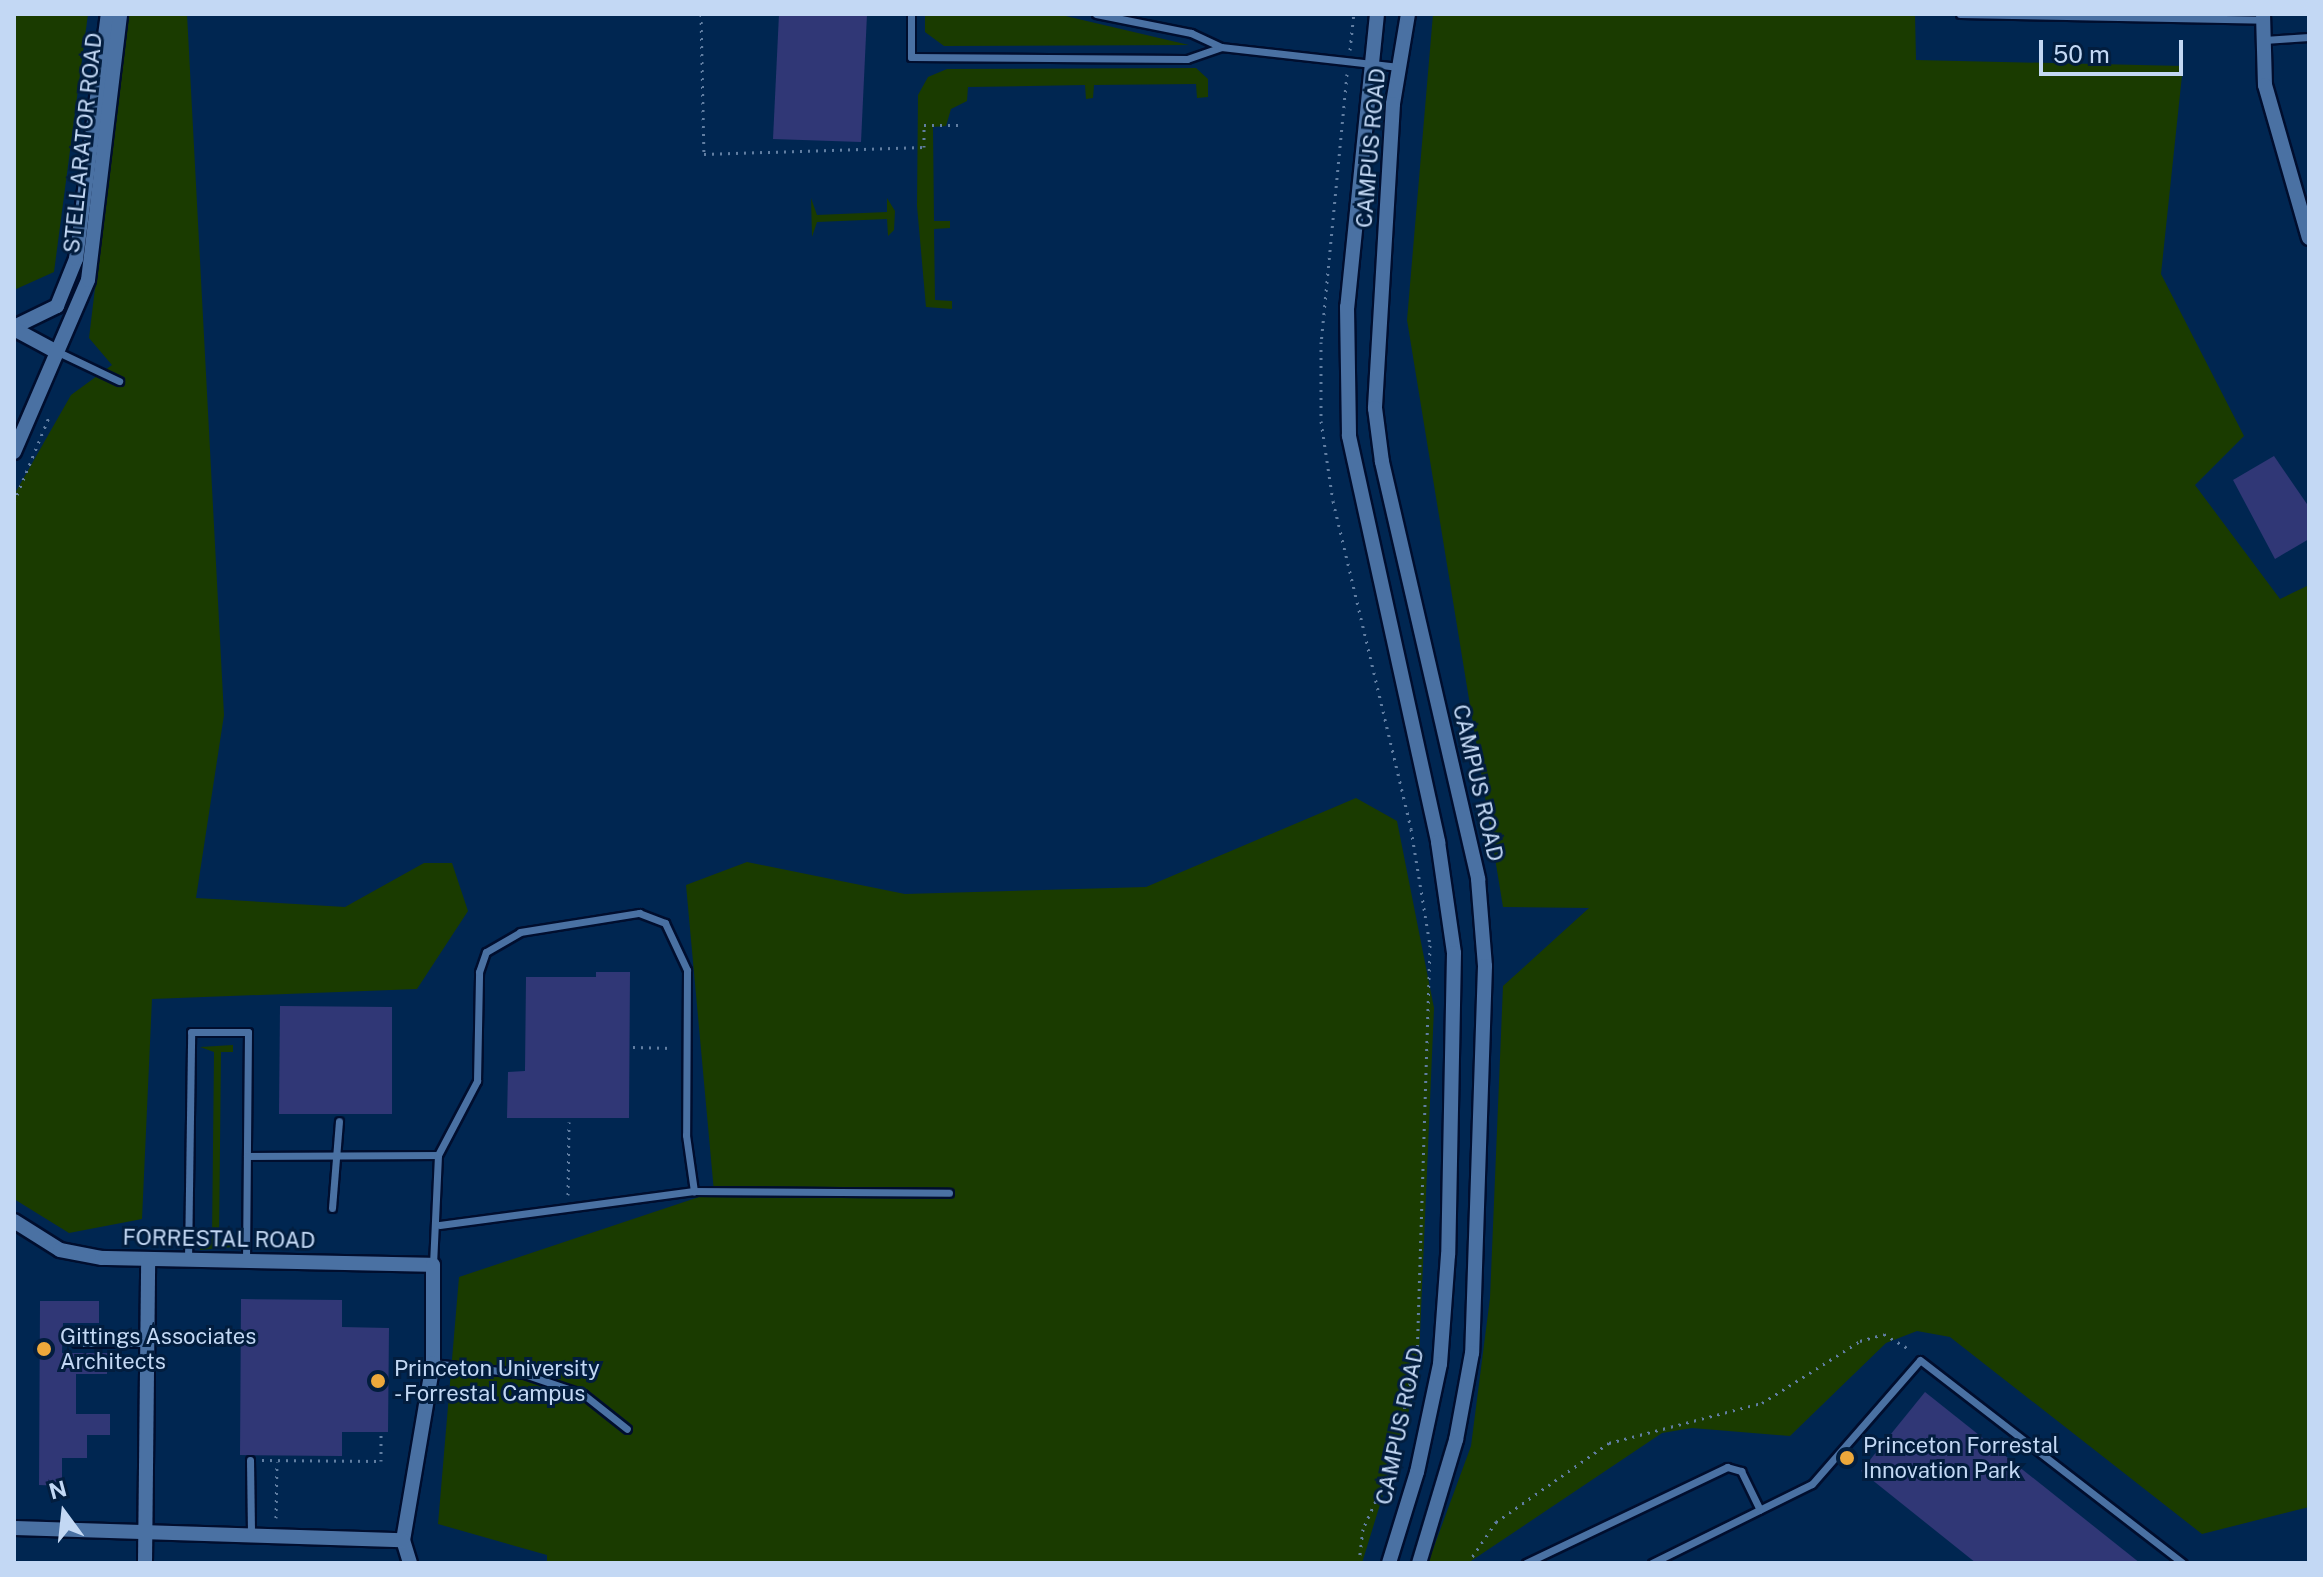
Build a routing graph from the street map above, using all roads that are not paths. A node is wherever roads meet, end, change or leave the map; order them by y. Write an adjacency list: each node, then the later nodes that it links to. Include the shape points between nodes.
1 (108, 14): 16 (street, STELLARATOR ROAD, via 76,259 57,306)
2 (120, 14): 17 (street, STELLARATOR ROAD, via 93,259 78,314)
3 (911, 14): 12 (lane, via 911,57 1187,59)
4 (1096, 14): 12 (lane, via 1191,33)
5 (1377, 14): 13 (street, CAMPUS ROAD)
6 (1408, 14): 14 (street, CAMPUS ROAD)
7 (1960, 14): 8 (lane)
8 (2140, 17): 9 (lane)
9 (2264, 17): 11 (street)
10 (2309, 37): 11 (lane)
11 (2264, 40): 15 (street, via 2265,85)
12 (1221, 47): 13 (lane)
13 (1372, 65): 14 (lane); 45 (street, CAMPUS ROAD, via 1347,307 1349,436 1441,856 1454,953 1448,1255 1440,1364 1417,1472)
14 (1399, 67): 46 (street, CAMPUS ROAD, via 1375,408 1382,462 1478,879 1485,966 1476,1315 1456,1440)
15 (2309, 238)
16 (14, 328): 17 (street)
17 (55, 351): 18 (lane); 19 (street, STELLARATOR ROAD)
18 (119, 381)
19 (14, 452)
20 (339, 1121): 23 (lane)
21 (438, 1155): 23 (lane); 24 (lane, via 477,1081 479,972 499,941 639,913 665,923 687,970 686,1135); 28 (lane)
22 (247, 1156): 23 (lane); 30 (lane, via 248,1032 191,1032); 31 (lane)
23 (337, 1156): 26 (lane)
24 (694, 1191): 25 (lane); 28 (lane)
25 (949, 1193)
26 (332, 1208)
27 (14, 1221): 29 (street, FORRESTAL ROAD, via 60,1250)
28 (439, 1225): 32 (lane)
29 (148, 1260): 30 (street, FORRESTAL ROAD); 34 (street)
30 (188, 1261): 31 (street, FORRESTAL ROAD)
31 (246, 1262): 32 (street, FORRESTAL ROAD)
32 (433, 1265): 35 (street)
33 (76, 1343): 34 (lane)
34 (147, 1343): 40 (street)
35 (433, 1363): 36 (lane, via 524,1374 568,1389); 42 (street)
36 (627, 1429)
37 (250, 1460): 41 (lane)
38 (1760, 1510): 47 (lane, via 1741,1471 1727,1467); 48 (lane); 49 (lane, via 1822,1476 1920,1360)
39 (14, 1528): 40 (street)
40 (146, 1531): 41 (street); 43 (street)
41 (251, 1535): 42 (street)
42 (403, 1540): 44 (street)
43 (145, 1563)
44 (410, 1563)
45 (1389, 1563)
46 (1419, 1563)
47 (1526, 1563)
48 (1652, 1563)
49 (2183, 1563)

